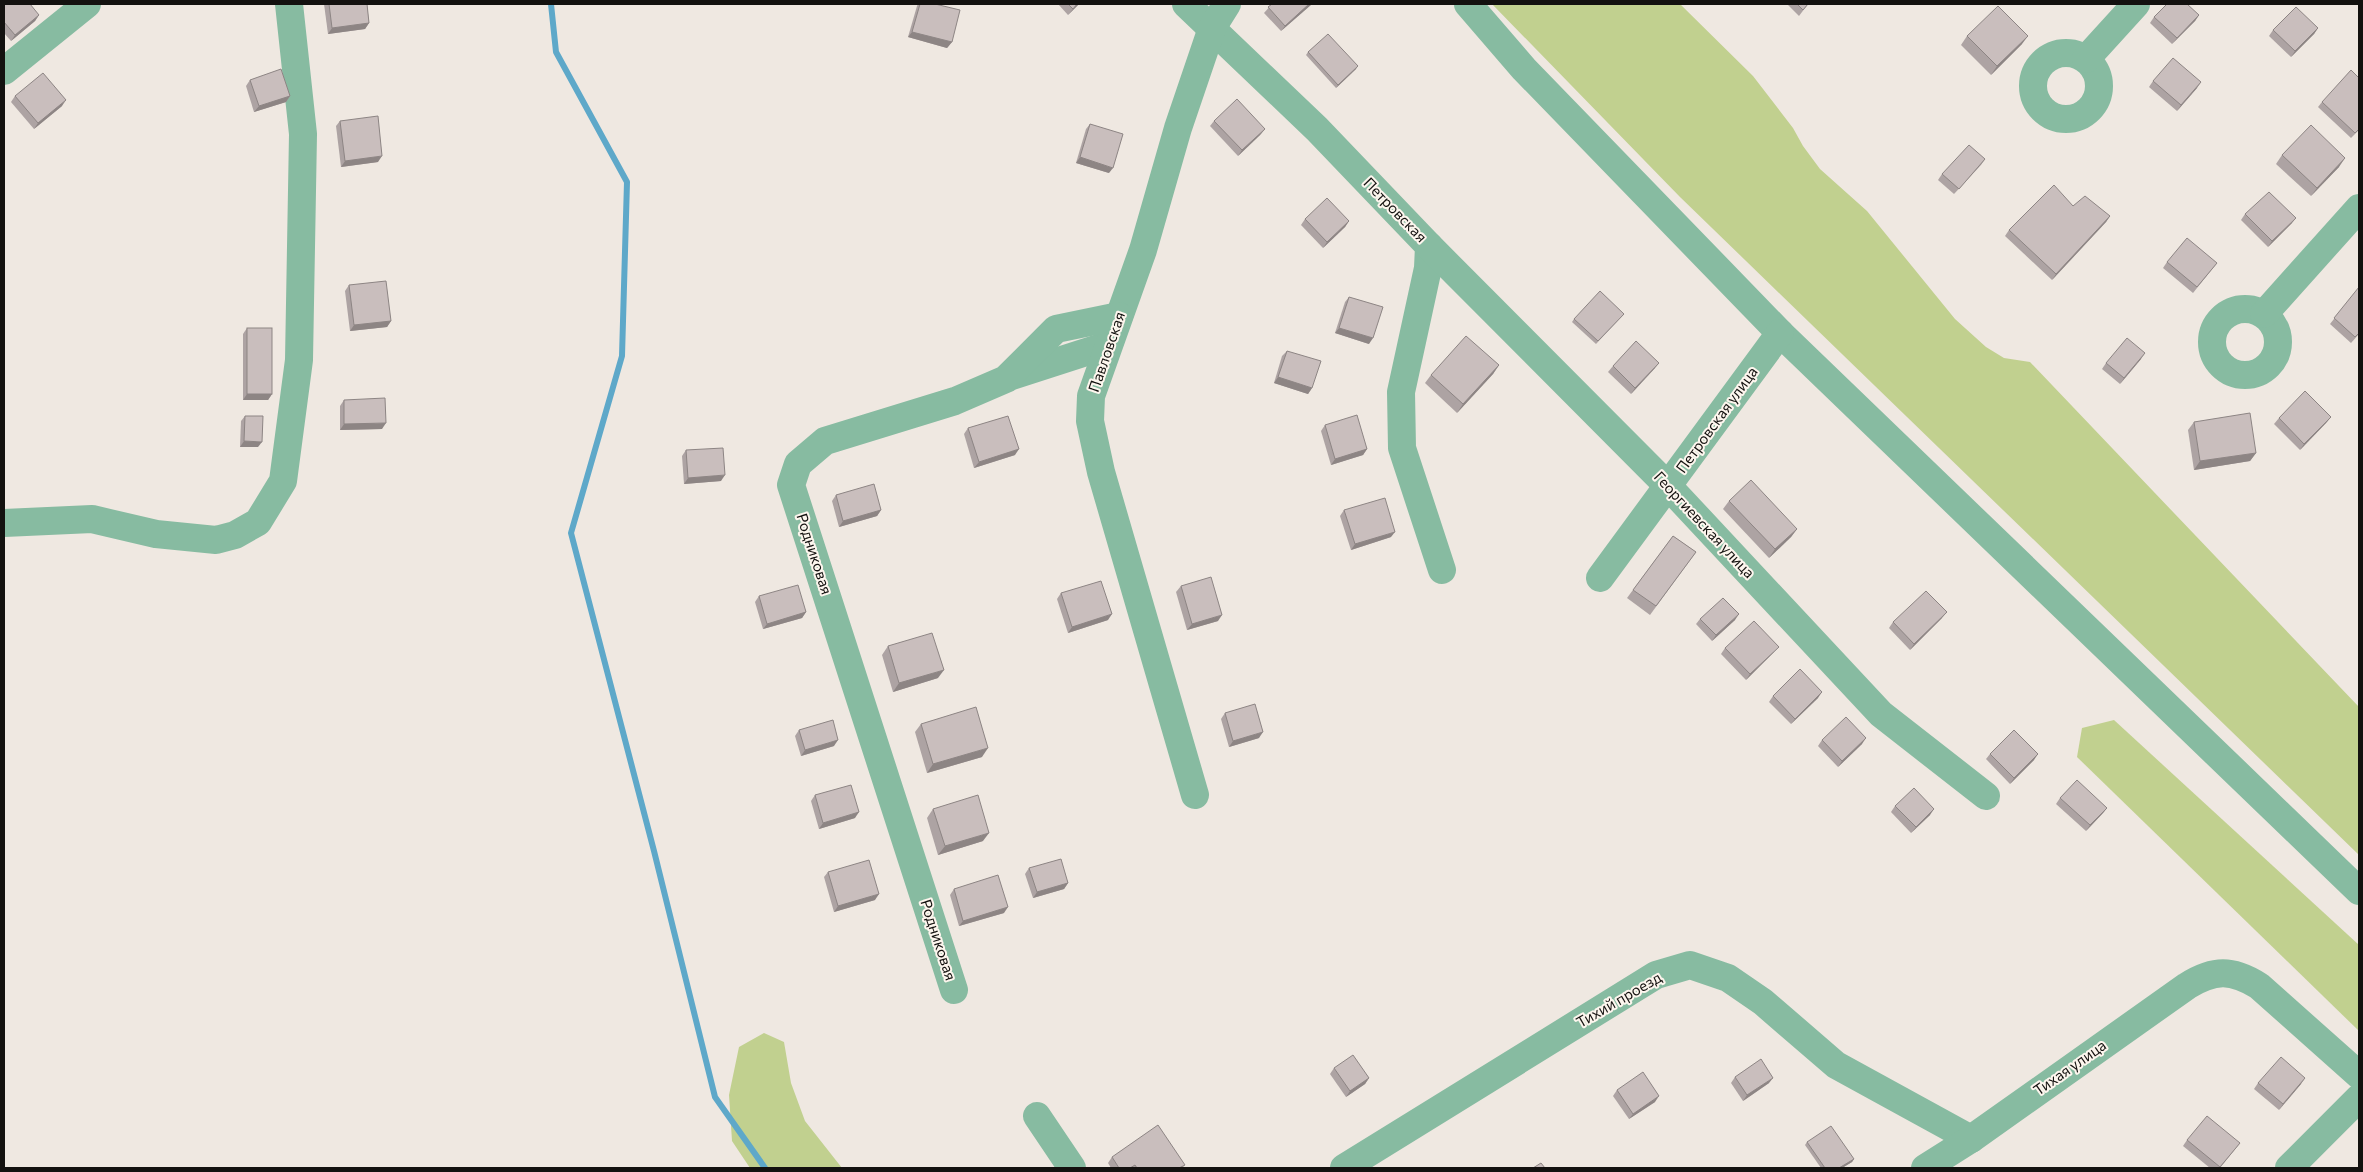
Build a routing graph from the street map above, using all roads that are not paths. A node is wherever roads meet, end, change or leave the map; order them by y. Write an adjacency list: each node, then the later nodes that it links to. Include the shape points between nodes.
1 (87, 4): 9 (street)
2 (289, 4): 18 (street, via 303,134 299,360 284,481 258,522 236,535 216,540 156,534 92,519)
3 (1186, 4): 7 (street, Петровская)
4 (1227, 4): 7 (street, Павловская)
5 (1468, 4): 14 (street, via 1524,69)
6 (2136, 4): 8 (street)
7 (1212, 28): 11 (street, Петровская, via 1317,129); 13 (street, Павловская, via 1178,128 1143,250)
8 (2086, 59)
9 (4, 71)
10 (2359, 208): 12 (street)
11 (1430, 246): 17 (street, Георгиевская улица); 19 (street, Петровская, via 1401,392 1402,448)
12 (2264, 314)
13 (1119, 316): 15 (street, Павловская); 16 (street, Родниковая, via 1056,328)
14 (1780, 333): 17 (street, Петровская улица); 23 (street)
15 (1108, 345): 16 (street); 21 (street, Павловская, via 1092,396 1090,421 1101,472)
16 (1006, 379): 24 (street, Родниковая, via 956,401 825,440 798,464 792,485)
17 (1668, 486): 20 (street, Петровская улица); 22 (street, Георгиевская улица, via 1881,714)
18 (4, 523)
19 (1442, 570)
20 (1600, 578)
21 (1194, 795)
22 (1986, 796)
23 (2359, 891)
24 (954, 990)
25 (2359, 1075): 28 (street, Тихая улица, via 2259,986 2244,977 2217,973 2201,977 2187,986)
26 (2359, 1098): 32 (street)
27 (1037, 1116): 29 (street)
28 (1971, 1139): 30 (street, Тихий проезд, via 1836,1065 1764,1002 1728,978 1690,966 1656,974); 31 (street, Тихая улица)
29 (1072, 1168)
30 (1344, 1168)
31 (1926, 1168)
32 (2289, 1168)

